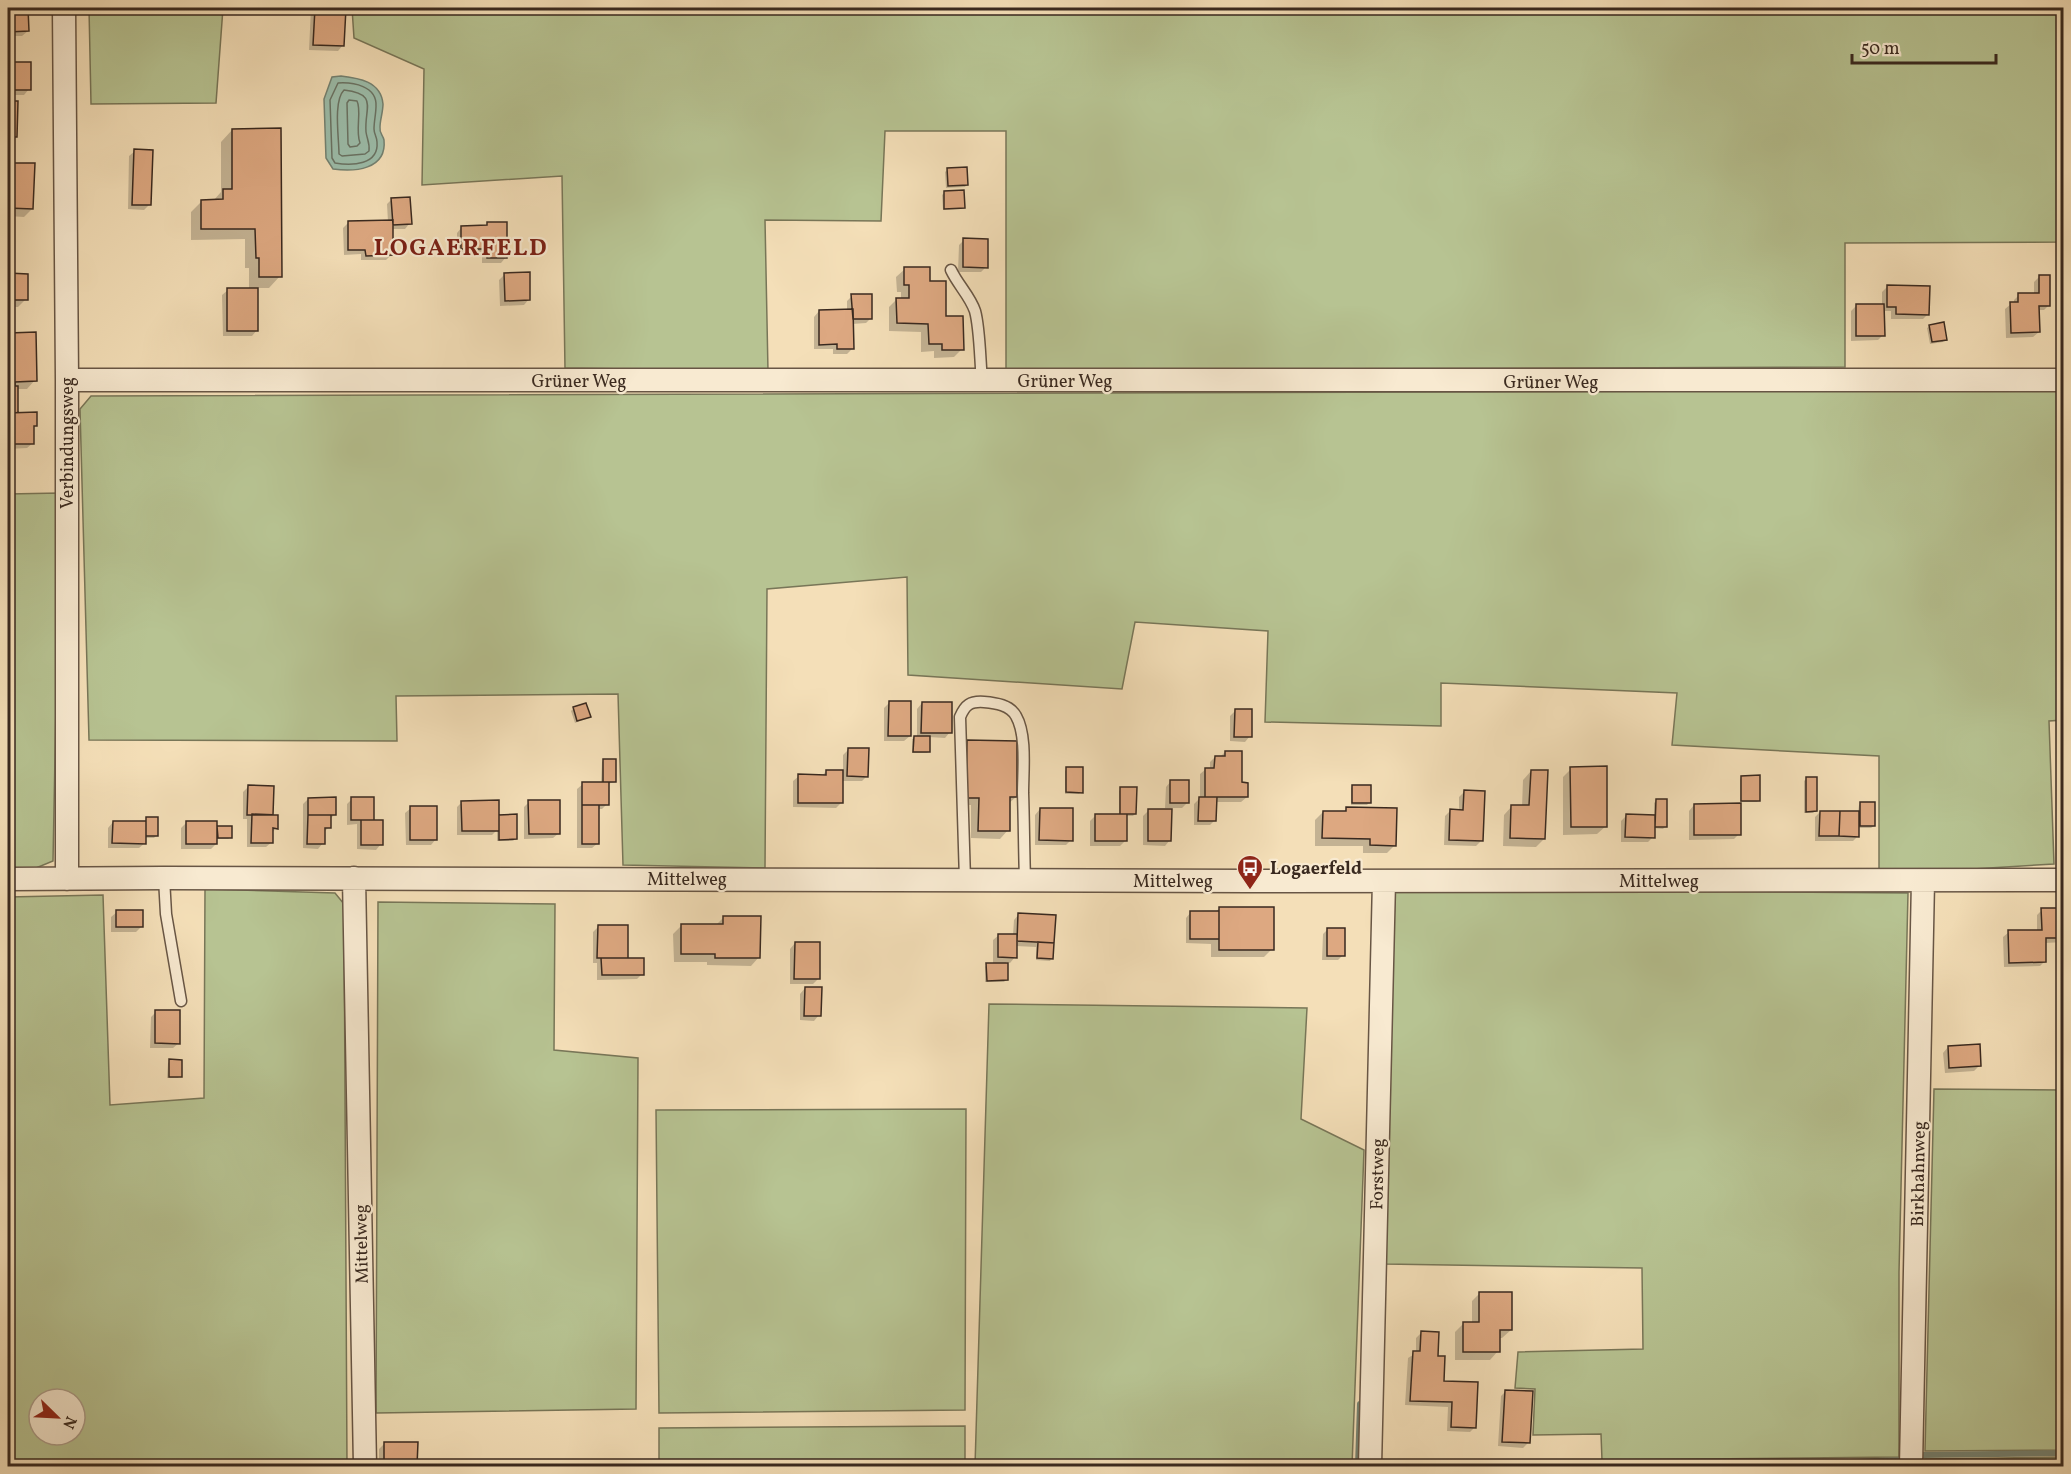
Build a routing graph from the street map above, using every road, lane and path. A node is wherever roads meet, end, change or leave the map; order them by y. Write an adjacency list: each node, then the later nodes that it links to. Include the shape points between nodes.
1 (64, 8): 3 (street, Verbindungsweg)
2 (951, 270): 4 (lane, via 975,313)
3 (67, 380): 4 (street, Grüner Weg); 9 (street, Verbindungsweg)
4 (982, 381): 5 (street, Grüner Weg)
5 (2064, 381)
6 (164, 878): 7 (street, Mittelweg); 9 (street, Mittelweg); 15 (lane, via 166,914)
7 (354, 878): 10 (street, Mittelweg); 16 (street, Mittelweg)
8 (8, 879): 9 (street, Mittelweg)
9 (67, 879)
10 (966, 880): 11 (street, Mittelweg); 11 (lane, via 960,717 970,702 981,701 1007,707 1019,724 1023,755)
11 (1024, 880): 13 (street, Mittelweg)
12 (2064, 880): 14 (street, Mittelweg)
13 (1384, 881): 14 (street, Mittelweg); 17 (street, Forstweg)
14 (1923, 881): 18 (street, Birkhahnweg)
15 (182, 1001)
16 (365, 1467)
17 (1370, 1467)
18 (1911, 1467)

